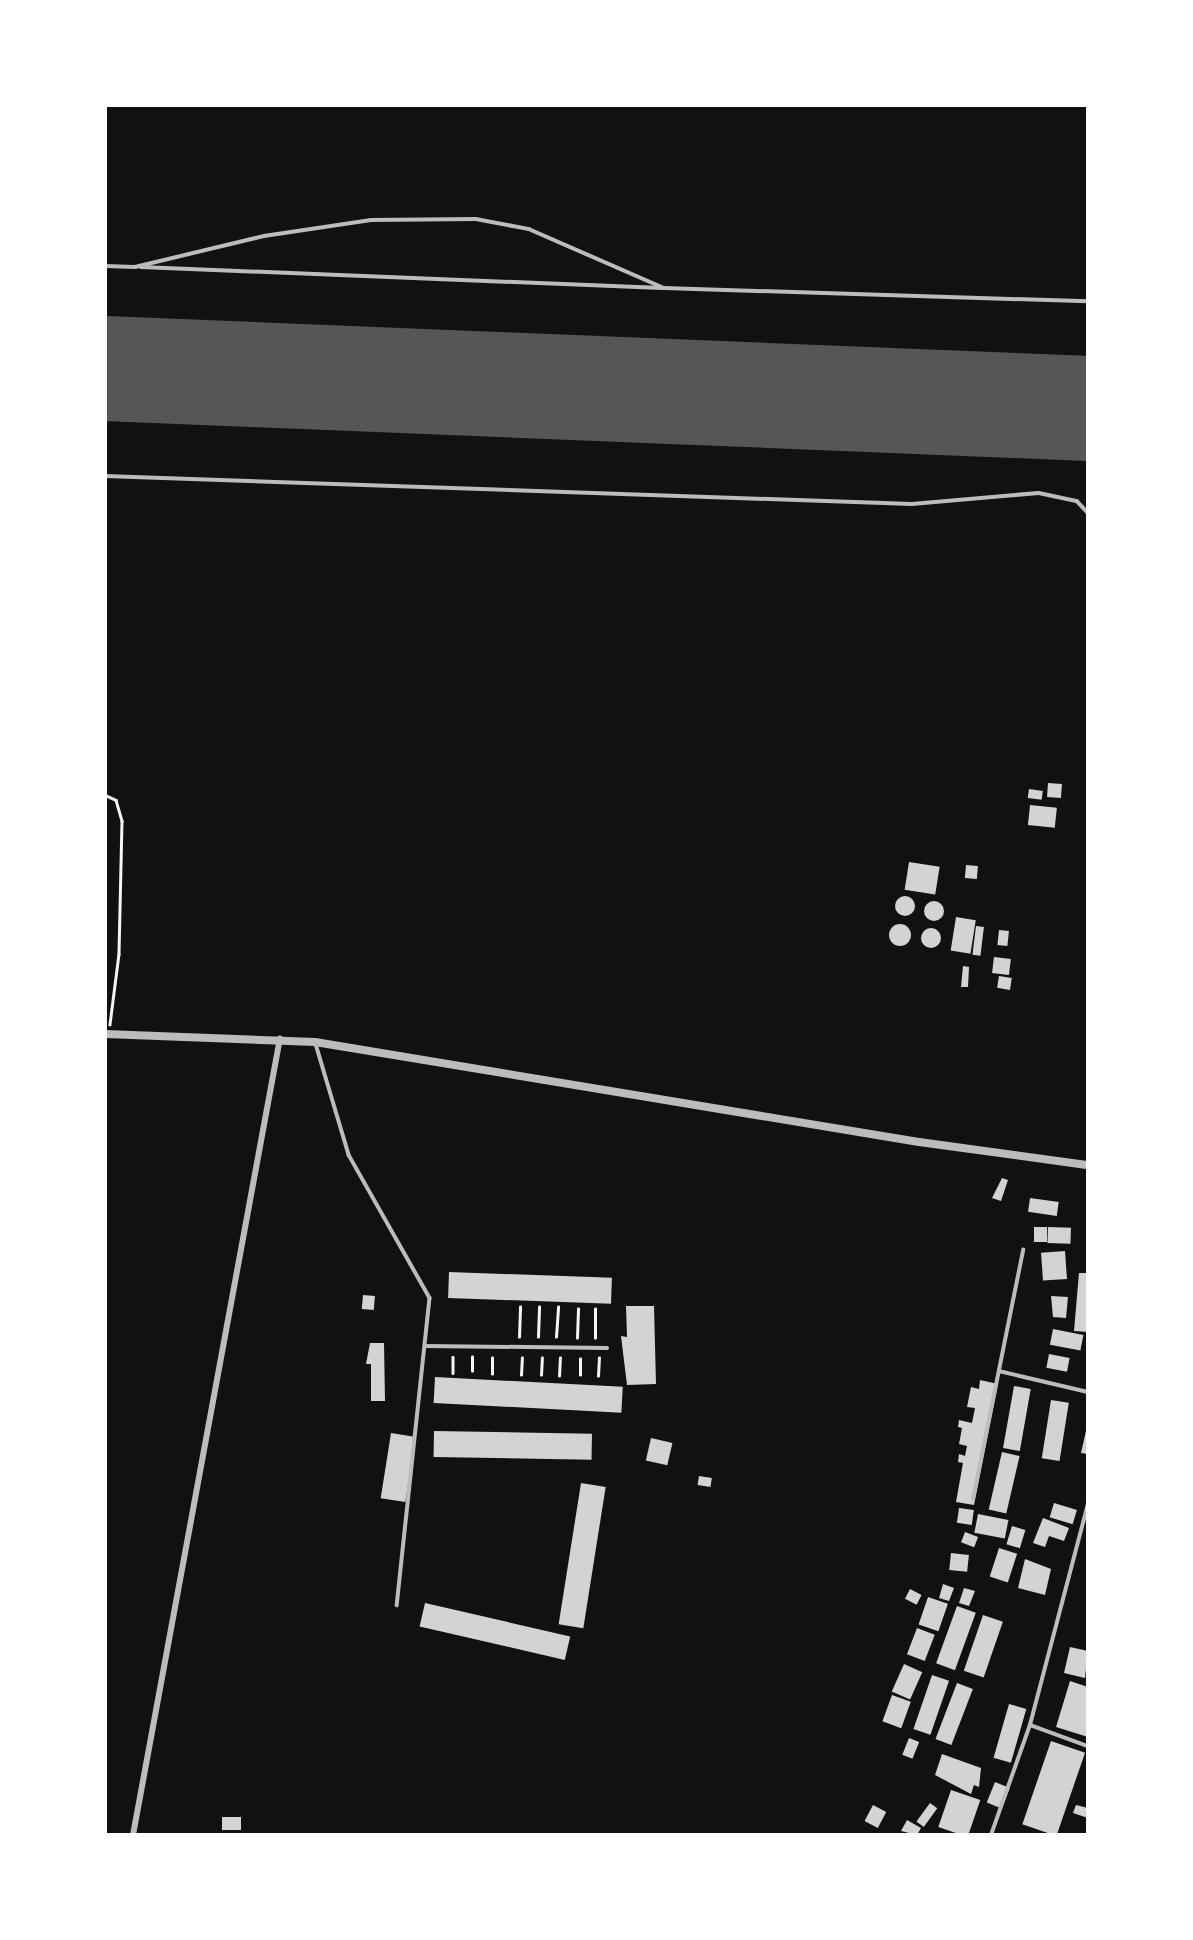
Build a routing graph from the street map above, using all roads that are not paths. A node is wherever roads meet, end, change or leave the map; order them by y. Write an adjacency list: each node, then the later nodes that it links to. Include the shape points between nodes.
1 (105, 266): 2 (lane)
2 (135, 267): 3 (lane); 3 (lane, via 264,236 346,224 475,219 529,229)
3 (664, 288): 4 (lane)
4 (1088, 301)
5 (105, 476): 6 (lane, via 912,504 1039,493 1077,500)
6 (1088, 513)
7 (106, 1034): 8 (street)
8 (280, 1038): 9 (street); 21 (street)
9 (315, 1042): 10 (street, via 946,1147); 12 (lane, via 349,1156 430,1298)
10 (1088, 1165)
11 (1023, 1250): 14 (lane)
12 (425, 1346): 13 (lane); 18 (lane)
13 (607, 1348)
14 (999, 1371): 15 (lane); 16 (lane)
15 (1088, 1392)
16 (973, 1499)
17 (1088, 1504): 19 (lane)
18 (397, 1605)
19 (1030, 1725): 20 (lane); 22 (lane)
20 (1088, 1746)
21 (133, 1835)
22 (991, 1835)

